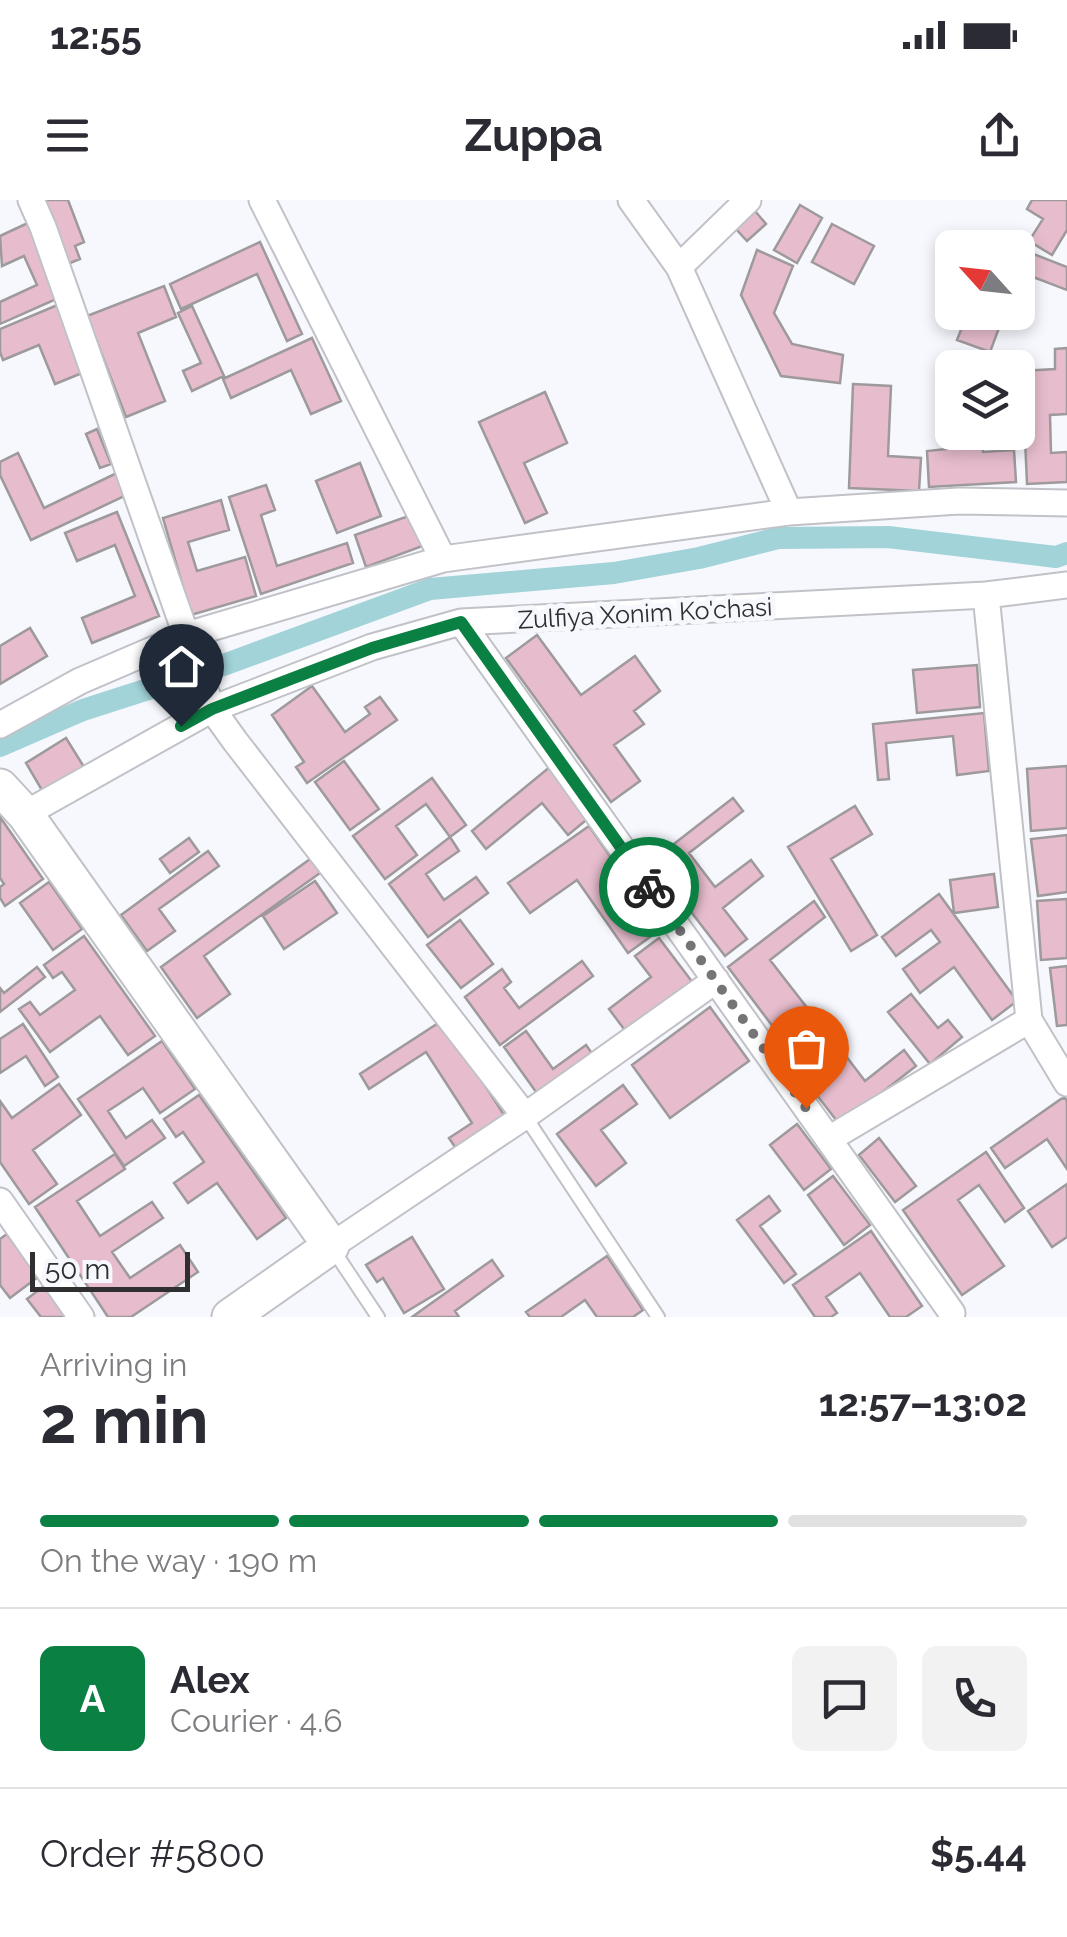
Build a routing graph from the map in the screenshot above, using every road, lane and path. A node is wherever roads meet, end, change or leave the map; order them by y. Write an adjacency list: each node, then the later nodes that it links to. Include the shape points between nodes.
1 (31, 200): 12 (street)
2 (262, 200): 8 (street)
3 (631, 200): 5 (street)
4 (748, 200): 5 (street)
5 (679, 267): 7 (street)
6 (1067, 504): 7 (street, via 958,500)
7 (790, 512): 8 (street)
8 (444, 559): 12 (street)
9 (1067, 586): 10 (street, Zulfiya Xonim Ko'chasi)
10 (986, 595): 11 (street, Zulfiya Xonim Ko'chasi); 18 (street)
11 (461, 622): 13 (street, Zulfiya Xonim Ko'chasi); 17 (street)
12 (187, 635): 13 (street); 14 (street, via 80,680)
13 (212, 709): 16 (street, Zulfiya Xonim Ko'chasi); 20 (street)
14 (0, 725)
15 (0, 786): 16 (street)
16 (25, 814): 23 (street)
17 (716, 980): 20 (street); 21 (street)
18 (1028, 1020): 19 (street); 21 (street)
19 (1067, 1083)
20 (525, 1116): 23 (street); 28 (lane)
21 (829, 1139): 24 (street)
22 (0, 1202): 25 (street)
23 (331, 1246): 26 (street); 27 (lane)
24 (952, 1313)
25 (80, 1317)
26 (230, 1317)
27 (378, 1317)
28 (658, 1317)

